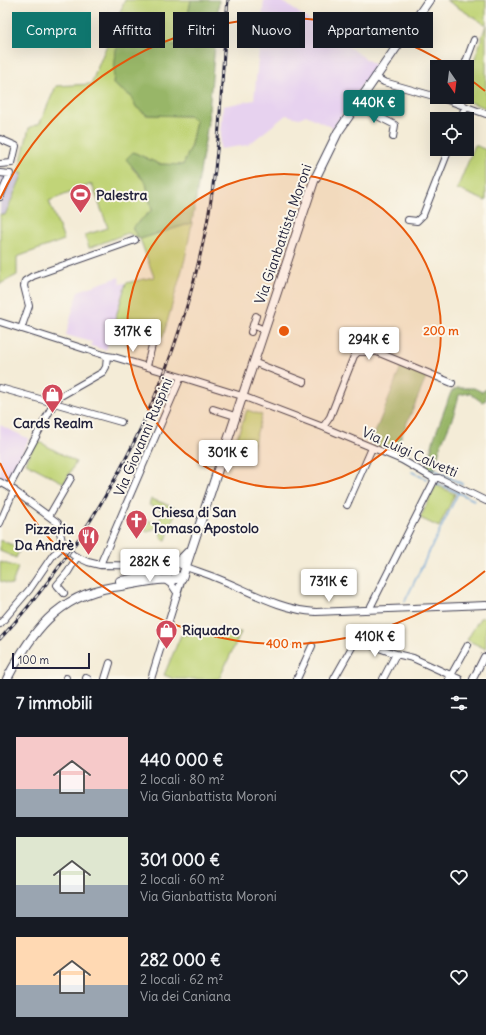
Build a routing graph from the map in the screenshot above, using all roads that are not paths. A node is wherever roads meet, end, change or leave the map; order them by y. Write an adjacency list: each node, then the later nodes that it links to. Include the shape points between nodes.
1 (429, 0): 4 (main road, Via Gianbattista Moroni)
2 (474, 40): 3 (street)
3 (467, 60)
4 (375, 77): 5 (street); 7 (main road, Via Gianbattista Moroni)
5 (430, 95)
6 (462, 104): 8 (street)
7 (358, 106): 11 (street, via 395,125); 23 (main road, Via Gianbattista Moroni, via 338,132 314,181)
8 (465, 106): 9 (street); 10 (street)
9 (463, 112)
10 (486, 114)
11 (394, 137)
12 (0, 139): 14 (street, via 16,146 12,163)
13 (446, 156): 17 (street, via 423,215 417,221)
14 (0, 164)
15 (0, 173): 16 (street, via 10,174)
16 (0, 197)
17 (408, 220)
18 (135, 240): 22 (street, via 25,281 29,306)
19 (256, 316): 21 (street)
20 (0, 322): 22 (street)
21 (253, 325): 23 (street); 24 (street)
22 (21, 329): 26 (street)
23 (264, 330): 27 (main road, Via Gianbattista Moroni)
24 (250, 332)
25 (153, 341): 28 (street)
26 (107, 356): 28 (street); 34 (street, via 103,372 58,397)
27 (253, 362): 30 (street); 33 (main road, Via Gianbattista Moroni)
28 (146, 366): 29 (street)
29 (181, 377): 33 (street, Via Giovanni Ruspini); 52 (street, Via Giovanni Ruspini)
30 (304, 382)
31 (452, 383): 38 (street, via 377,352 358,352 354,356 330,417)
32 (0, 388): 34 (street)
33 (242, 396): 36 (main road, Via Gianbattista Moroni); 38 (street, Via Luigi Calvetti)
34 (54, 403): 37 (street); 43 (street)
35 (213, 409): 36 (street)
36 (235, 416): 49 (main road, Via Gianbattista Moroni)
37 (121, 422)
38 (323, 427): 39 (street, Via Luigi Calvetti)
39 (372, 448): 41 (street, Via Luigi Calvetti, via 402,460); 45 (street)
40 (71, 478): 46 (street)
41 (433, 478): 44 (street, Via Luigi Calvetti, via 440,478); 62 (street, via 434,481)
42 (0, 482): 43 (street)
43 (12, 488): 46 (street); 47 (street)
44 (486, 501)
45 (347, 505)
46 (49, 516): 48 (street, via 58,523)
47 (0, 523)
48 (63, 546): 50 (street); 63 (street, via 53,555 29,590)
49 (192, 547): 51 (main road); 54 (main road, Via Gianbattista Moroni)
50 (77, 556): 52 (street); 59 (street, via 57,585)
51 (177, 563): 54 (street); 55 (main road)
52 (100, 565): 53 (street)
53 (147, 566): 55 (street, via 163,566); 56 (street)
54 (186, 568): 57 (main road, Via Gianbattista Moroni); 62 (street, via 293,610)
55 (169, 569): 56 (main road); 57 (street)
56 (154, 575): 58 (street); 70 (main road, via 93,587 54,607 23,640)
57 (182, 578): 58 (main road); 60 (street, Via Gianbattista Moroni)
58 (166, 580): 60 (street); 71 (main road, via 101,590 67,605 46,620 31,637)
59 (64, 593)
60 (178, 594): 73 (street, Via Gianbattista Moroni)
61 (486, 604): 62 (street)
62 (369, 610)
63 (0, 624)
64 (468, 645): 69 (street)
65 (312, 646): 74 (street)
66 (396, 654): 69 (street, via 413,658); 75 (street, via 356,640); 76 (street)
67 (484, 657): 78 (street)
68 (110, 663): 72 (street)
69 (450, 677): 77 (street)
70 (2, 679)
71 (7, 679)
72 (105, 679)
73 (151, 679)
74 (297, 679)
75 (334, 679)
76 (383, 679)
77 (459, 679)
78 (473, 679)

